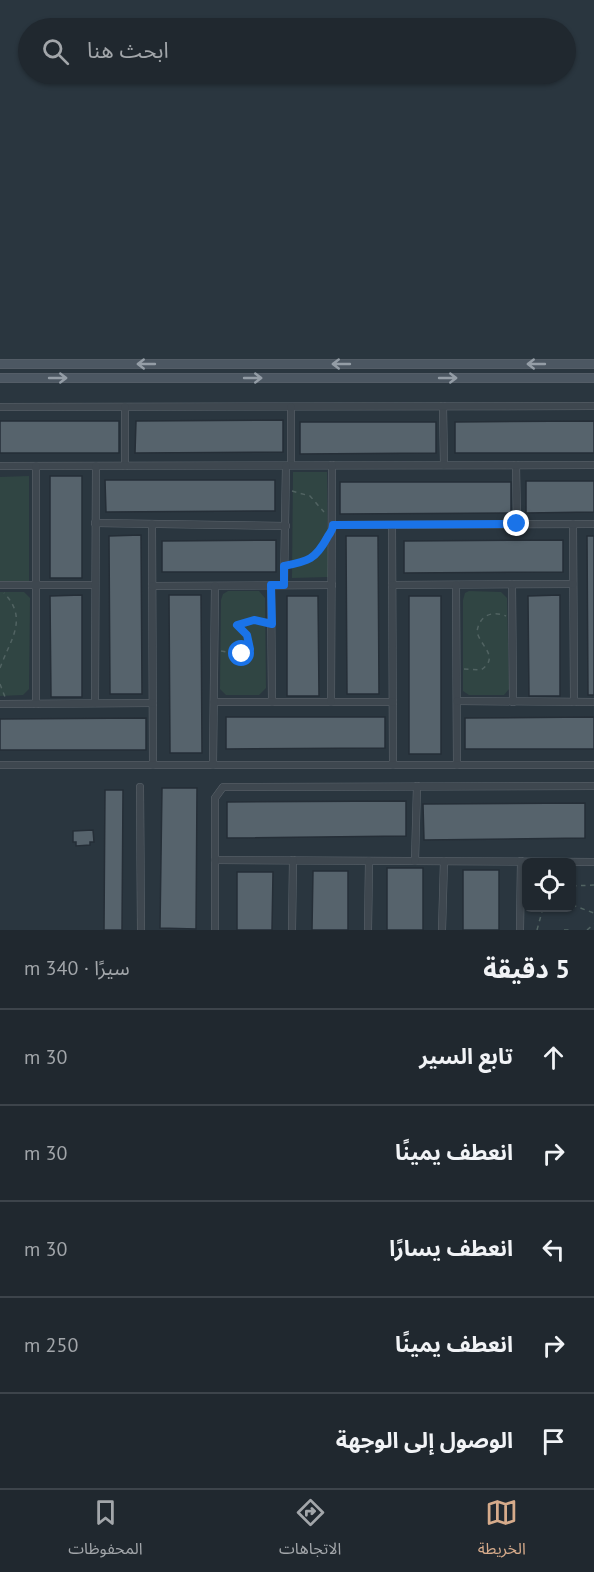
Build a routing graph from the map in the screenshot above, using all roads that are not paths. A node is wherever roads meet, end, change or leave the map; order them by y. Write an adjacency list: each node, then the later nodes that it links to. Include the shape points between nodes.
1 (0, 364): 2 (street, one-way to 1)
2 (513, 364): 3 (street, one-way to 2); 4 (street)
3 (594, 364)
4 (513, 377): 5 (street, one-way to 4); 6 (street)
5 (0, 378)
6 (594, 378)
7 (291, 406): 8 (street); 11 (street); 20 (street)
8 (443, 406): 9 (street); 13 (street)
9 (594, 406)
10 (0, 407): 11 (street)
11 (125, 407): 19 (street)
12 (332, 465): 13 (street); 20 (street); 28 (street)
13 (444, 465): 14 (street)
14 (516, 465): 15 (street); 23 (street)
15 (594, 465)
16 (0, 466): 17 (street)
17 (36, 466): 18 (street); 31 (street)
18 (96, 466): 19 (street); 21 (street)
19 (125, 466): 20 (street)
20 (289, 466): 27 (street)
21 (95, 523): 22 (street); 32 (street)
22 (152, 524): 27 (street); 38 (street)
23 (517, 524): 24 (street); 26 (street)
24 (573, 524): 25 (street); 30 (street)
25 (594, 524)
26 (392, 525): 28 (street); 36 (street)
27 (286, 526): 34 (street)
28 (333, 528): 35 (street)
29 (513, 584): 30 (street); 37 (street); 46 (street)
30 (573, 584): 47 (street)
31 (36, 585): 32 (street); 40 (street); 52 (street)
32 (96, 585): 49 (street)
33 (271, 585): 34 (street); 39 (street); 43 (street)
34 (284, 585): 35 (street)
35 (332, 585): 44 (street)
36 (392, 585): 37 (street); 45 (street)
37 (456, 585): 41 (street)
38 (152, 586): 39 (street); 50 (street)
39 (215, 586): 42 (street)
40 (0, 587)
41 (457, 701): 46 (street); 57 (street)
42 (214, 702): 43 (street); 55 (street)
43 (272, 702): 44 (street)
44 (331, 702): 45 (street)
45 (393, 702): 56 (street)
46 (513, 702): 47 (street)
47 (574, 702): 48 (street)
48 (594, 702)
49 (95, 703): 50 (street); 52 (street)
50 (153, 703): 54 (street)
51 (4, 704): 52 (street)
52 (36, 704)
53 (0, 765): 54 (street)
54 (153, 765): 55 (street)
55 (213, 765): 56 (street)
56 (393, 765): 57 (street)
57 (457, 765): 58 (street)
58 (594, 765)
59 (417, 786): 60 (street); 62 (street, via 223,787 215,798); 65 (street)
60 (594, 786)
61 (141, 787): 69 (street)
62 (215, 860): 63 (street); 70 (street)
63 (293, 860): 64 (street); 71 (street)
64 (369, 861): 65 (street); 72 (street)
65 (415, 861): 66 (street)
66 (444, 861): 67 (street); 73 (street)
67 (520, 861): 68 (street); 74 (street)
68 (594, 862)
69 (141, 930)
70 (215, 930)
71 (292, 930)
72 (368, 930)
73 (442, 930)
74 (520, 930)

